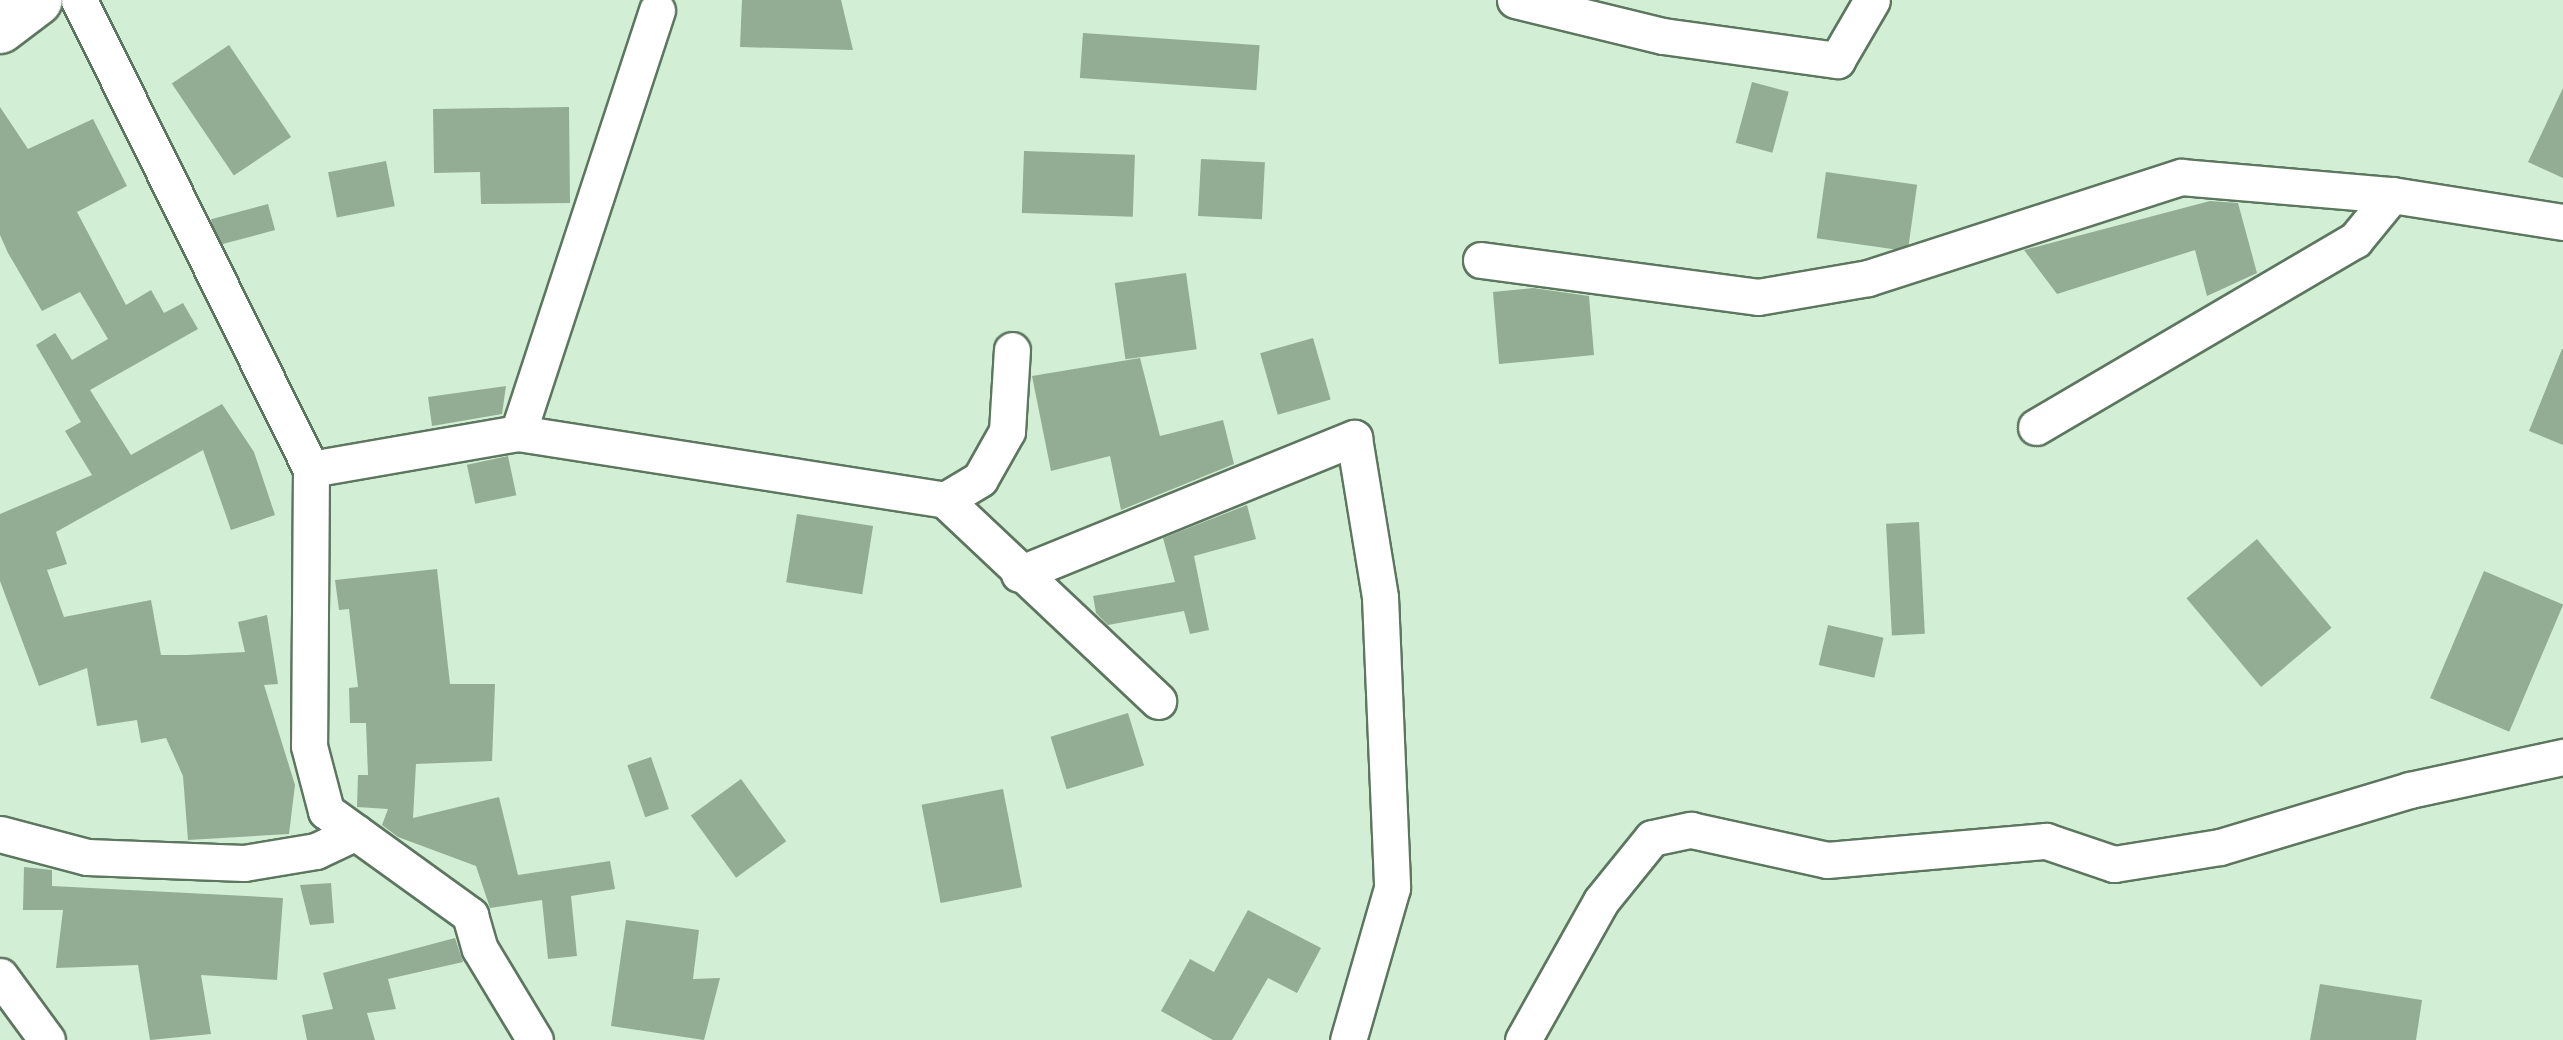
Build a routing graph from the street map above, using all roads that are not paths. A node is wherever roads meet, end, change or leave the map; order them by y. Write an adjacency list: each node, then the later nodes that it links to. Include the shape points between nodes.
1 (37, 0): 6 (main road)
2 (79, 0): 13 (street)
3 (1515, 0): 4 (street, via 1662,36 1836,60)
4 (1872, 0)
5 (657, 10): 12 (street)
6 (0, 28)
7 (2392, 195): 8 (street); 9 (street, via 2180,178 1868,278 1758,298); 11 (street, via 2355,240)
8 (2563, 222)
9 (1480, 260)
10 (1012, 350): 14 (street, via 1007,432 980,479)
11 (2036, 427)
12 (518, 433): 13 (street); 14 (street)
13 (312, 469): 18 (street, via 309,746 326,812)
14 (945, 500): 15 (street)
15 (1019, 574): 16 (street); 23 (street, via 1354,438 1380,597 1392,888)
16 (1158, 701)
17 (2563, 757): 24 (street, via 2410,790 2220,848 2114,864 2046,841 1828,860 1692,830 1652,838 1600,901)
18 (356, 832): 19 (street, via 316,851 244,863 87,857); 22 (street, via 470,915 480,949)
19 (0, 834)
20 (0, 976): 21 (street)
21 (46, 1040)
22 (535, 1040)
23 (1348, 1040)
24 (1524, 1040)

